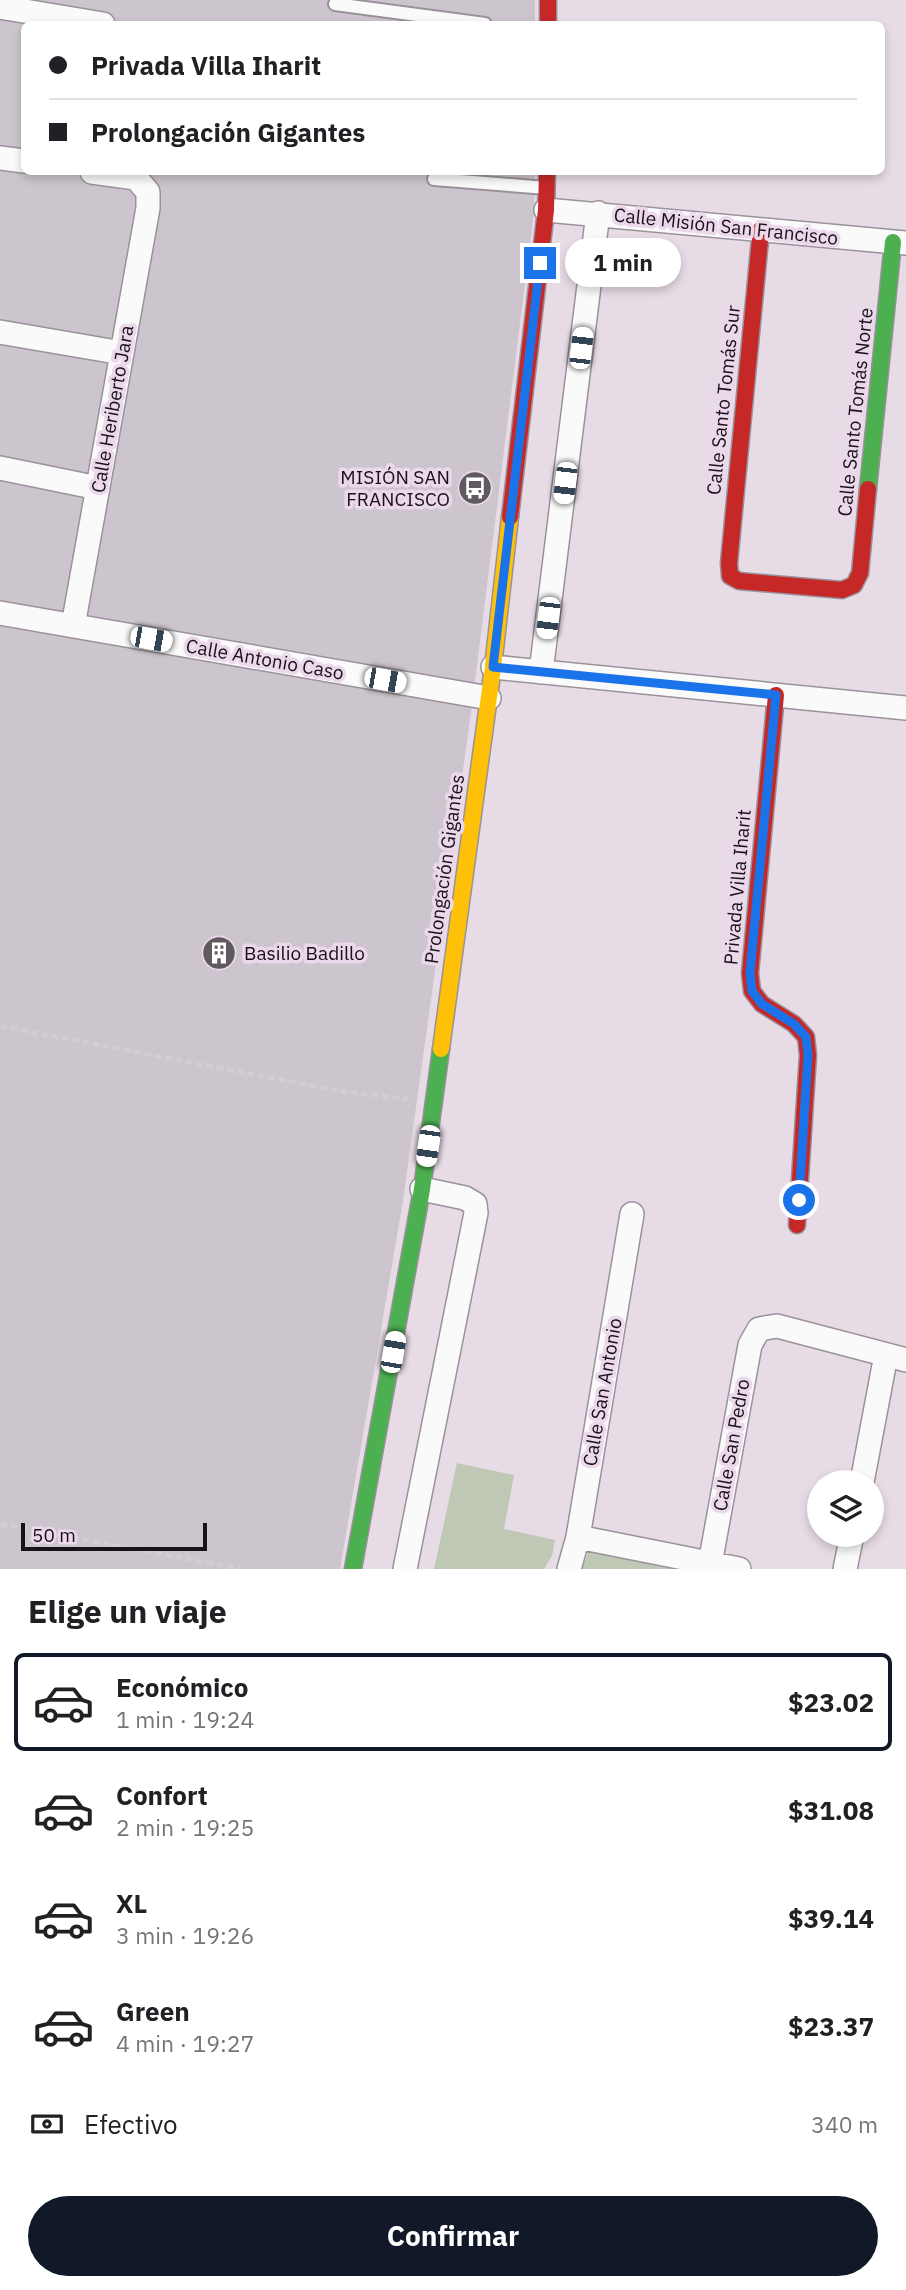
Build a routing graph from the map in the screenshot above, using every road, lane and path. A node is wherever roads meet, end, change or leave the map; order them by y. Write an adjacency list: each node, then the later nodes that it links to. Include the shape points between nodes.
1 (548, 0): 6 (street)
2 (335, 4): 5 (lane)
3 (0, 7): 4 (street)
4 (85, 21)
5 (462, 21)
6 (548, 21)
7 (0, 158): 8 (street)
8 (21, 161)
9 (114, 175): 16 (street, Calle Heriberto Jara, via 136,178 148,192)
10 (434, 179): 11 (lane)
11 (547, 190): 12 (street, Calle Misión San Francisco); 22 (street, Prolongación Gigantes)
12 (598, 213): 13 (street, Calle Misión San Francisco); 23 (street)
13 (761, 229): 14 (street, Calle Misión San Francisco); 19 (street, Calle Santo Tomás Sur, via 730,576 739,581 842,590)
14 (900, 242): 19 (street, Calle Santo Tomás Norte, via 860,573)
15 (0, 332): 16 (street)
16 (122, 353): 18 (street, Calle Heriberto Jara)
17 (0, 468): 18 (street)
18 (98, 488): 21 (street, Calle Heriberto Jara)
19 (854, 585)
20 (0, 613): 21 (street, Calle Antonio Caso)
21 (73, 626): 25 (street, Calle Antonio Caso)
22 (493, 667): 23 (street); 25 (street, Prolongación Gigantes)
23 (541, 672): 24 (street)
24 (776, 695): 26 (street); 31 (street, Privada Villa Iharit, via 750,973 752,991 762,1004 806,1037)
25 (489, 698): 28 (street, Prolongación Gigantes)
26 (906, 708)
27 (0, 1026): 28 (path, via 340,1091)
28 (433, 1102): 29 (street, Prolongación Gigantes)
29 (422, 1189): 39 (street, Prolongación Gigantes); 40 (street, via 466,1198 475,1204 476,1213)
30 (632, 1214): 35 (street, Calle San Antonio)
31 (797, 1225)
32 (896, 1357): 33 (street); 37 (street, Calle San Pedro, via 777,1326 759,1329 750,1345)
33 (865, 1470)
34 (0, 1524): 38 (path)
35 (578, 1537): 37 (street); 41 (street, Calle San Antonio)
36 (850, 1547): 43 (street)
37 (710, 1564): 42 (street)
38 (242, 1569)
39 (354, 1569)
40 (405, 1569)
41 (569, 1569)
42 (739, 1569)
43 (845, 1569)

